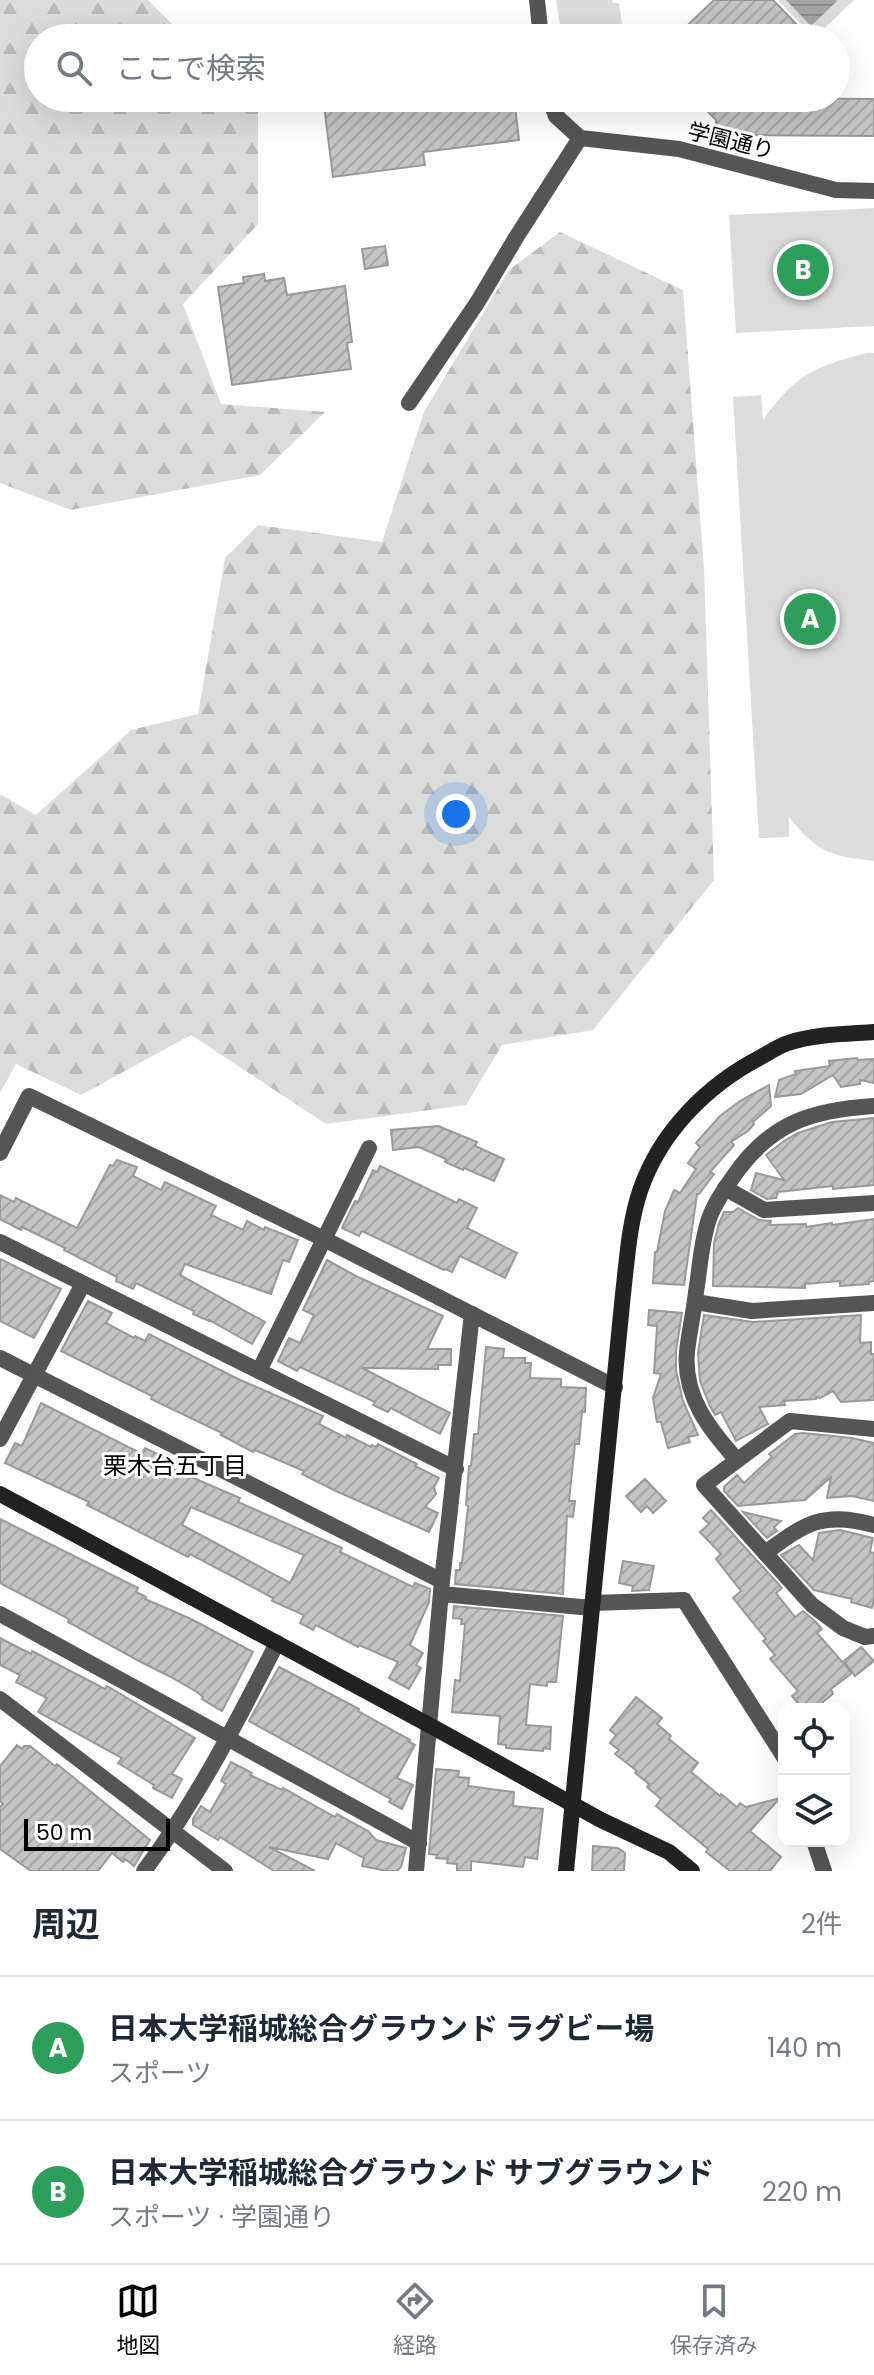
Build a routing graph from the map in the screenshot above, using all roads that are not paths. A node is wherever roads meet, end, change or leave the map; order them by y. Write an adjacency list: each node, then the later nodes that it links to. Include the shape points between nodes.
1 (537, 0): 2 (street)
2 (540, 24)
3 (554, 112): 4 (street)
4 (580, 138): 5 (street, 学園通り, via 679,149 836,190); 6 (street)
5 (874, 191)
6 (409, 403)
7 (874, 1032): 22 (street, via 787,1043 735,1071 677,1123 656,1155 631,1223)
8 (874, 1106): 11 (street, via 817,1113 791,1124 747,1156)
9 (369, 1148): 13 (street)
10 (0, 1153): 13 (street, via 29,1096)
11 (725, 1188): 12 (street, via 764,1210); 16 (street, via 709,1218)
12 (874, 1203)
13 (324, 1239): 18 (street); 20 (street)
14 (0, 1242): 15 (street)
15 (83, 1284): 20 (street); 21 (street)
16 (695, 1302): 17 (street, via 752,1311); 25 (street, via 688,1381 699,1414)
17 (874, 1303)
18 (472, 1314): 22 (street); 26 (street)
19 (0, 1358): 21 (street)
20 (259, 1371): 26 (street)
21 (35, 1375): 24 (street); 30 (street)
22 (615, 1387): 31 (street)
23 (874, 1429): 25 (street, via 790,1421)
24 (0, 1439)
25 (737, 1460): 29 (street, via 704,1485)
26 (456, 1469): 30 (street)
27 (0, 1494): 34 (street)
28 (874, 1525): 29 (street, via 840,1518 816,1521)
29 (765, 1553): 33 (street, via 812,1605 843,1628)
30 (442, 1588): 31 (street); 36 (street)
31 (592, 1606): 38 (street, via 684,1600); 39 (street)
32 (0, 1614): 37 (street)
33 (874, 1636)
34 (277, 1643): 36 (street); 37 (street)
35 (0, 1699): 40 (street)
36 (431, 1726): 39 (street); 41 (street)
37 (229, 1737): 40 (street); 41 (street)
38 (778, 1748)
39 (573, 1805): 46 (street); 47 (street, via 669,1852)
40 (173, 1832): 43 (street); 44 (street)
41 (419, 1843): 45 (street)
42 (816, 1847): 48 (street)
43 (144, 1871)
44 (225, 1871)
45 (416, 1871)
46 (566, 1871)
47 (692, 1871)
48 (824, 1871)

